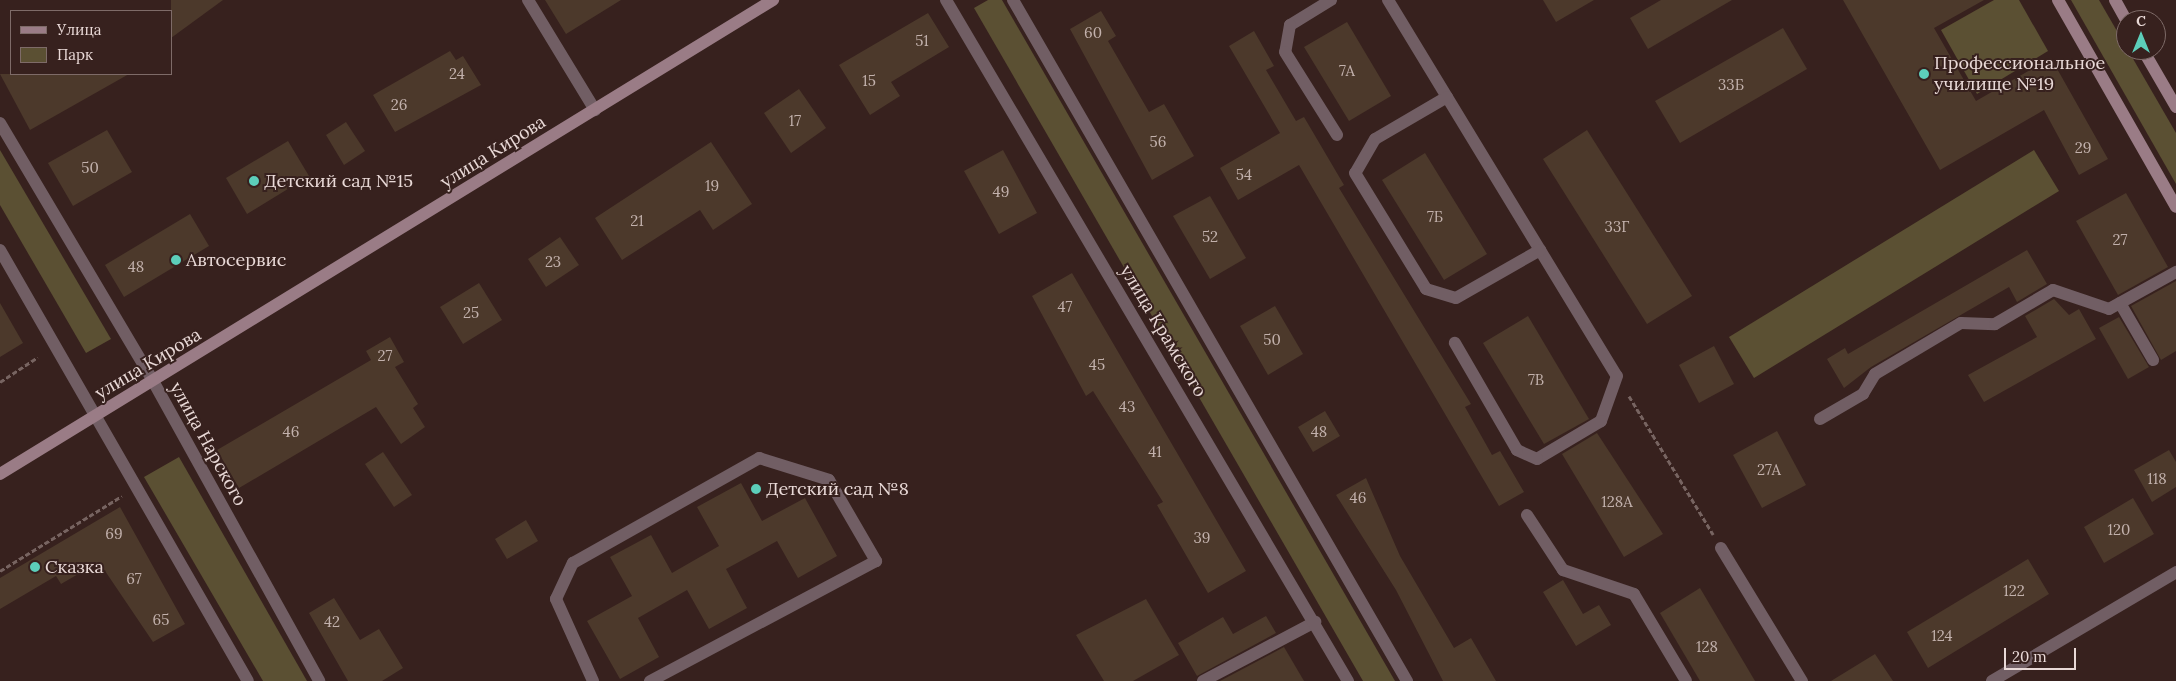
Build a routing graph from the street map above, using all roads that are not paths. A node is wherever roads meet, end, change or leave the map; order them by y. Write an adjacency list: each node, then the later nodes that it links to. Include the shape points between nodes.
1 (528, 0): 11 (street)
2 (774, 0): 11 (main road, улица Кирова)
3 (946, 0): 28 (street, улица Крамского)
4 (1013, 0): 35 (street, улица Крамского)
5 (1331, 0): 13 (street, via 1290,25 1285,52)
6 (1388, 0): 9 (street)
7 (2058, 0): 14 (main road)
8 (2149, 60): 10 (main road)
9 (1447, 97): 16 (street); 16 (street, via 1376,139 1355,173 1426,289 1456,298)
10 (2176, 107)
11 (595, 110): 21 (main road, улица Кирова)
12 (0, 123): 21 (street, улица Нарского)
13 (1337, 135)
14 (2176, 207)
15 (0, 250): 22 (street)
16 (1540, 250): 19 (street, via 1616,376 1601,421 1537,459 1517,450)
17 (2176, 272): 18 (street)
18 (2120, 302): 20 (street); 23 (street, via 2109,309 2053,290 1996,324 1961,323 1875,374 1863,394)
19 (1455, 343)
20 (2153, 360)
21 (153, 381): 22 (main road, улица Кирова); 30 (street, улица Нарского)
22 (94, 417): 24 (main road, улица Кирова); 29 (street)
23 (1820, 419)
24 (0, 474)
25 (1528, 515): 36 (street, via 1562,570 1634,594)
26 (1721, 548): 37 (street)
27 (2176, 572): 38 (street)
28 (1315, 622): 33 (street); 34 (street, улица Крамского)
29 (248, 681)
30 (319, 681)
31 (593, 681): 32 (street, via 556,599 572,562 759,458 829,480 876,561)
32 (650, 681)
33 (1204, 681)
34 (1348, 681)
35 (1407, 681)
36 (1686, 681)
37 (1802, 681)
38 (1992, 681)

